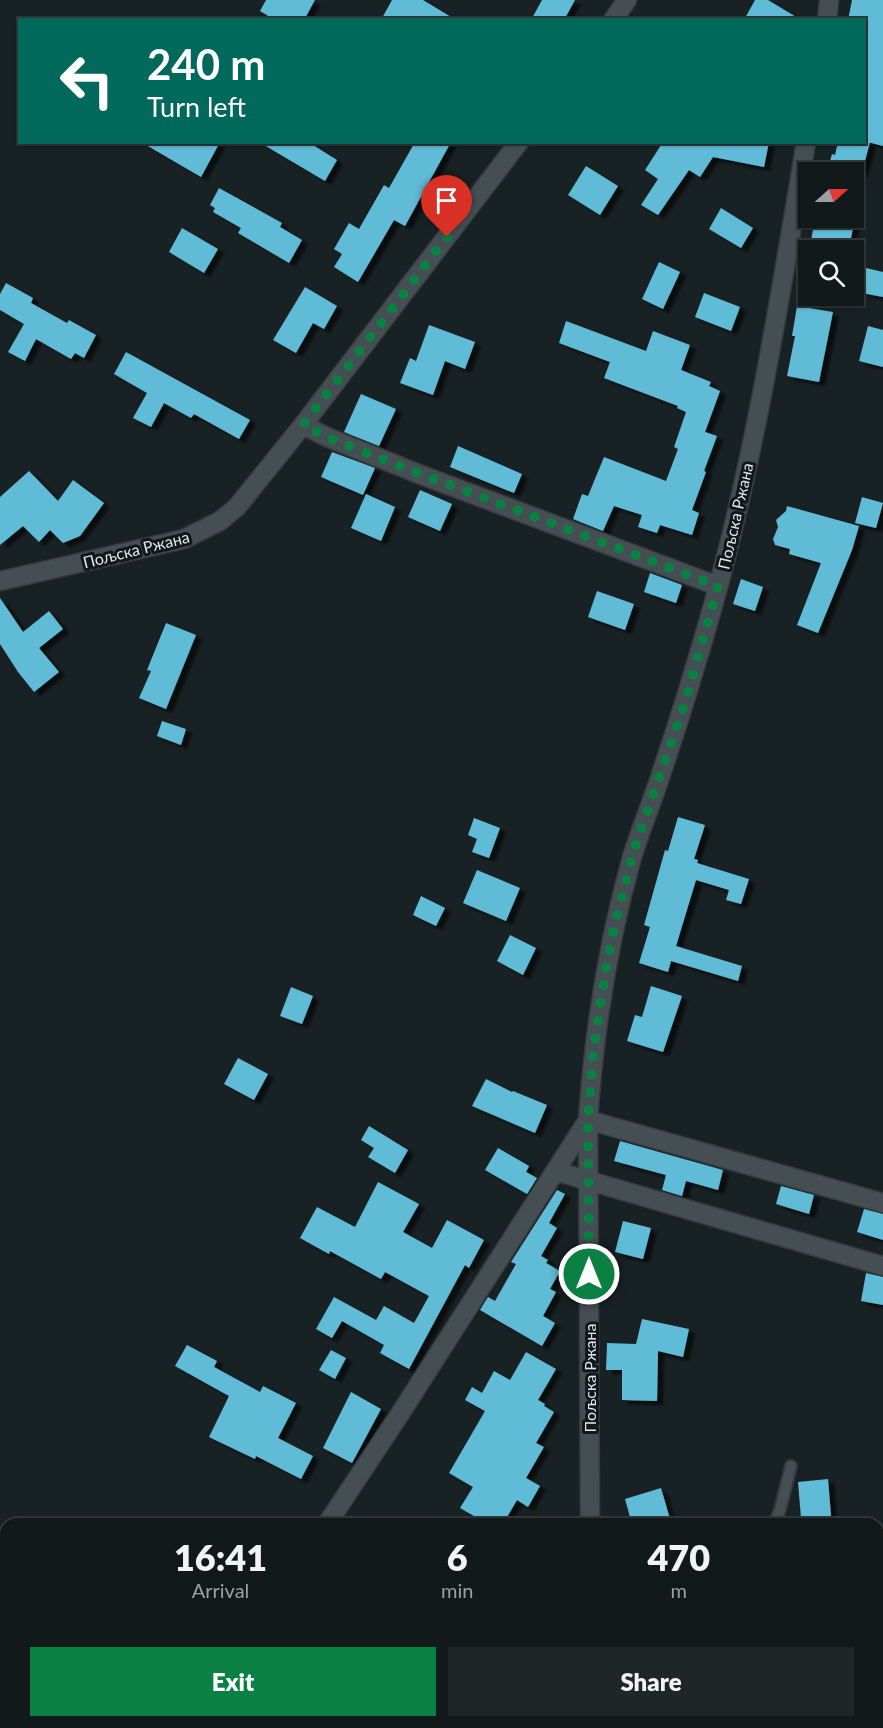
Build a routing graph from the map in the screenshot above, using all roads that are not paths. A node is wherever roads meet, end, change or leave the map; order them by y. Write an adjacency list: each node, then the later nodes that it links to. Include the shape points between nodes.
1 (627, 0): 3 (street)
2 (829, 0): 4 (street)
3 (614, 18)
4 (827, 18)
5 (517, 144): 7 (street, Пољска Ржана)
6 (806, 144): 9 (street, Пољска Ржана, via 760,407)
7 (303, 425): 8 (street, Пољска Ржана, via 237,507 202,531 184,539); 9 (street)
8 (0, 581)
9 (718, 586): 10 (street, Пољска Ржана, via 685,703 622,893 597,1022)
10 (588, 1120): 11 (street); 12 (street, Пољска Ржана); 13 (street)
11 (555, 1171): 12 (street); 16 (street)
12 (588, 1181): 14 (street); 17 (street, Пољска Ржана)
13 (883, 1203)
14 (883, 1266)
15 (791, 1466): 18 (lane)
16 (331, 1518)
17 (590, 1518)
18 (777, 1518)

